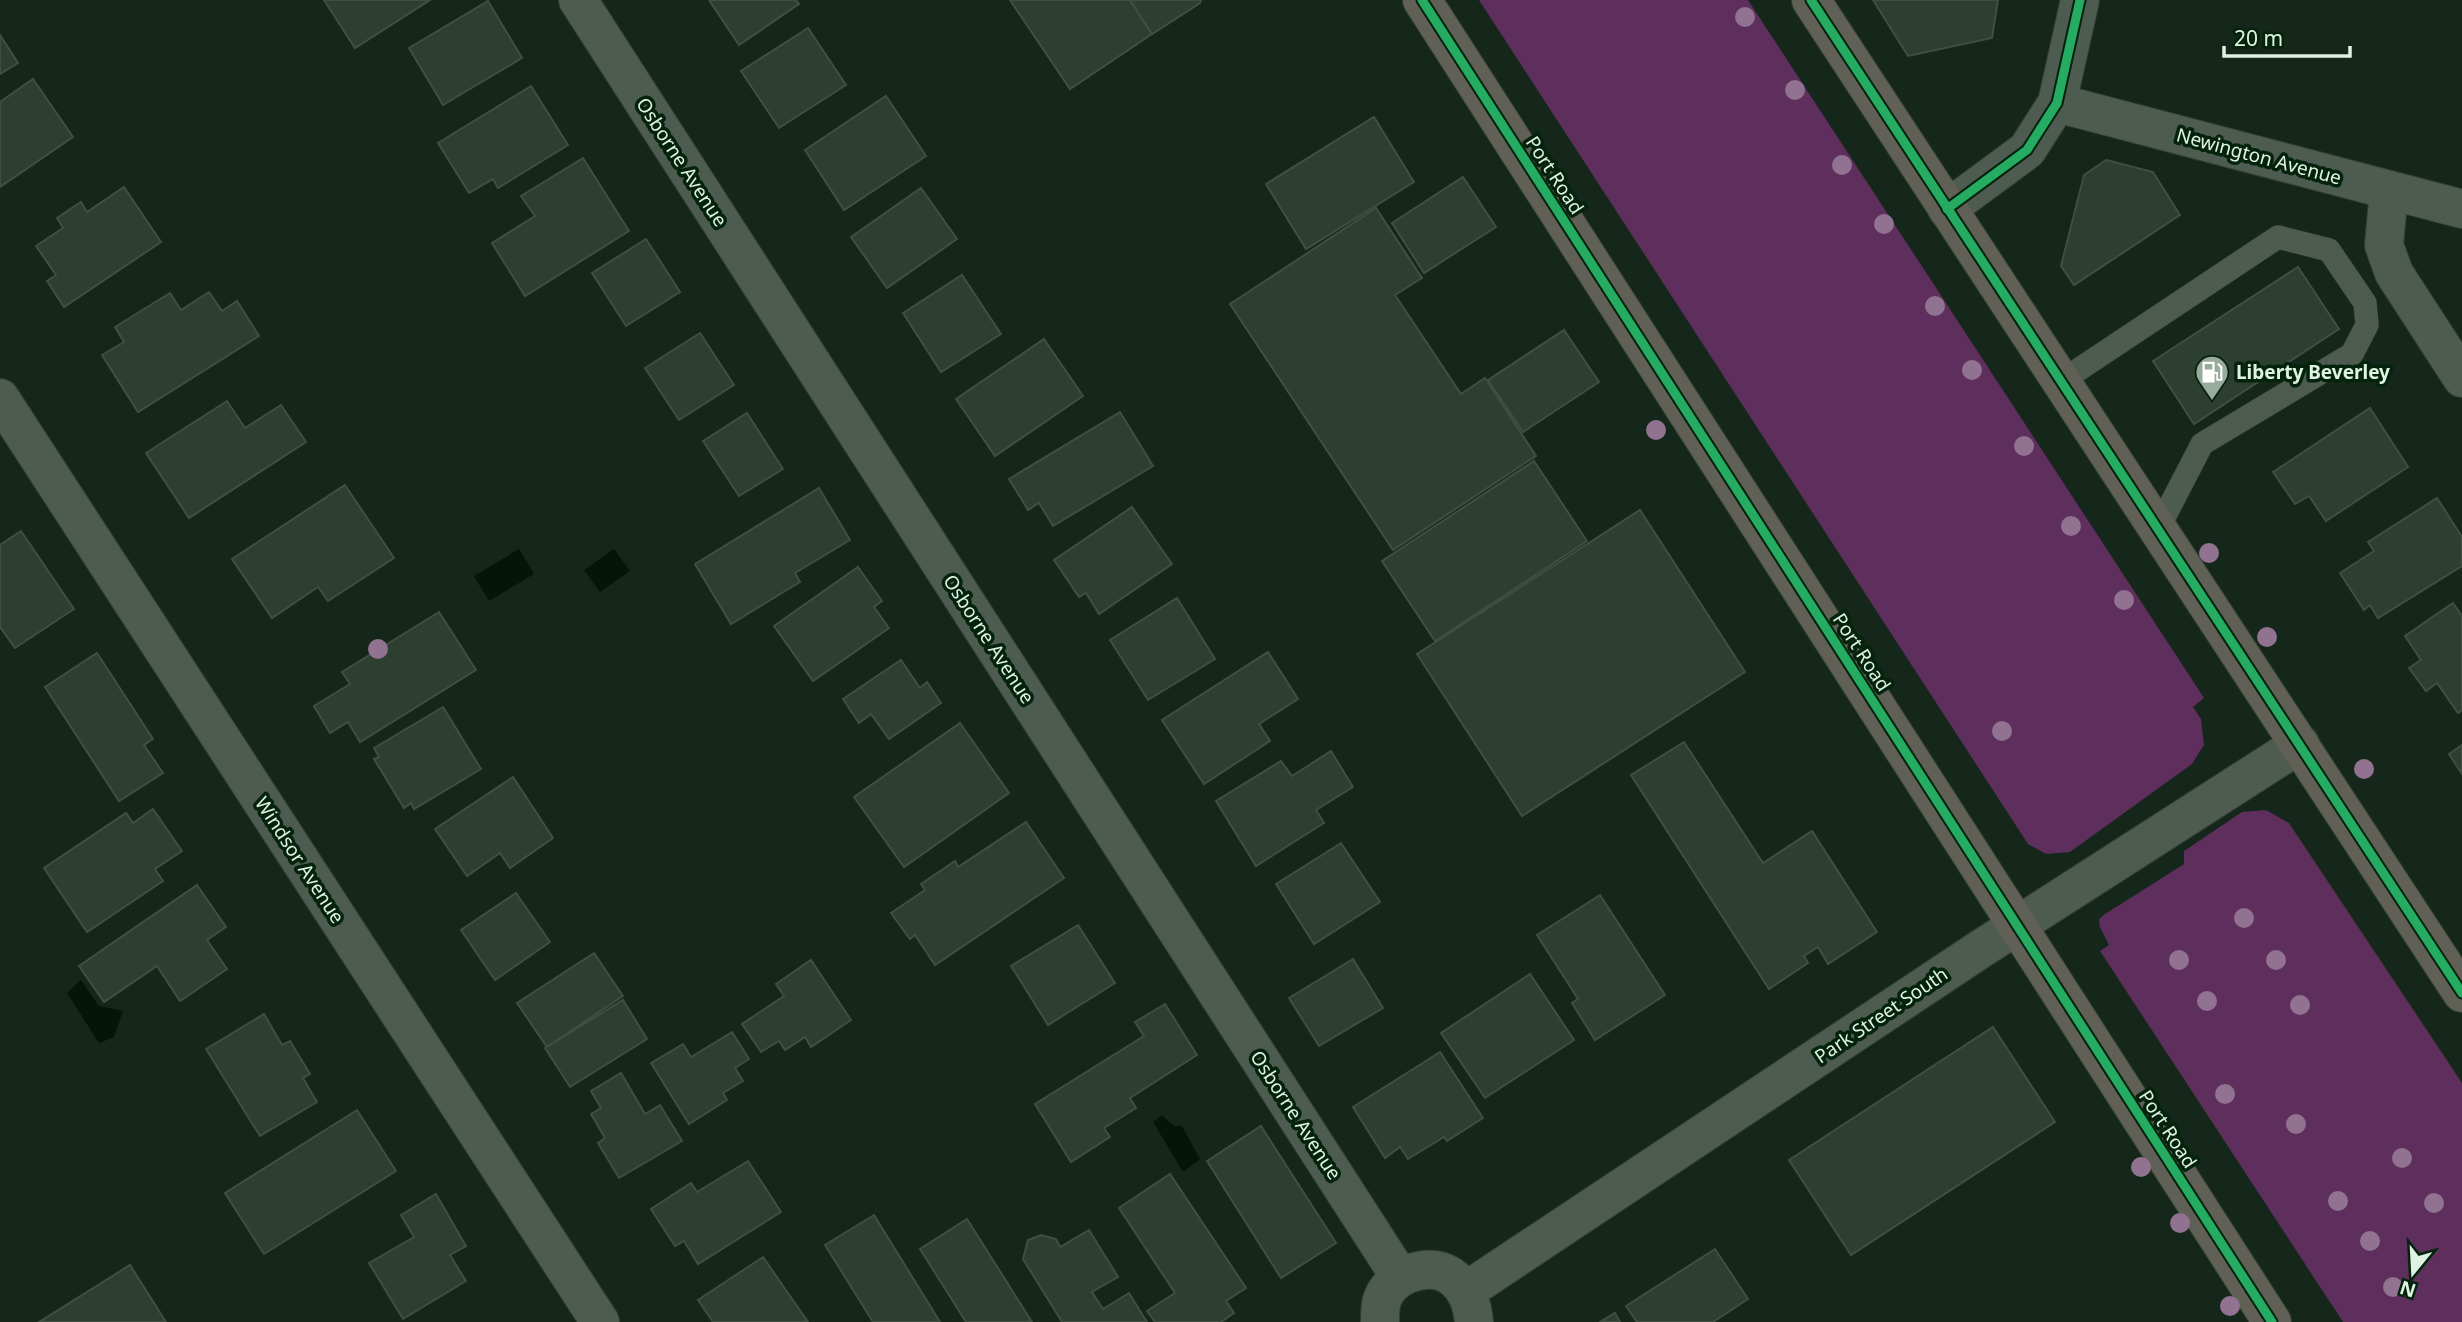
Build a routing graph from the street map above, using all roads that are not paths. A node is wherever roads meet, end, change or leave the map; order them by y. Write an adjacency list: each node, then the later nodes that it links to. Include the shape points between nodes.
1 (578, 0): 16 (street, Osborne Avenue)
2 (1422, 0): 14 (highway, Port Road)
3 (1811, 0): 7 (highway)
4 (2080, 0): 5 (street)
5 (2057, 103): 6 (street, Newington Avenue); 7 (street, via 2027,150)
6 (2389, 190): 8 (street, Newington Avenue); 9 (street, via 2384,246 2394,273)
7 (1947, 209): 10 (highway)
8 (2462, 209)
9 (2462, 378)
10 (2060, 382): 12 (highway); 12 (lane, via 2278,237 2329,250 2365,303 2367,325 2353,354 2202,444)
11 (7, 423): 18 (street, Windsor Avenue)
12 (2157, 531): 13 (highway)
13 (2300, 744): 14 (street, Park Street South); 15 (highway)
14 (2017, 926): 17 (street, Park Street South); 20 (highway, Port Road)
15 (2462, 993)
16 (1400, 1278): 17 (street, via 1421,1269 1441,1271 1456,1280); 19 (street, via 1381,1301)
17 (1470, 1306)
18 (600, 1322)
19 (1380, 1322)
20 (2272, 1322)

